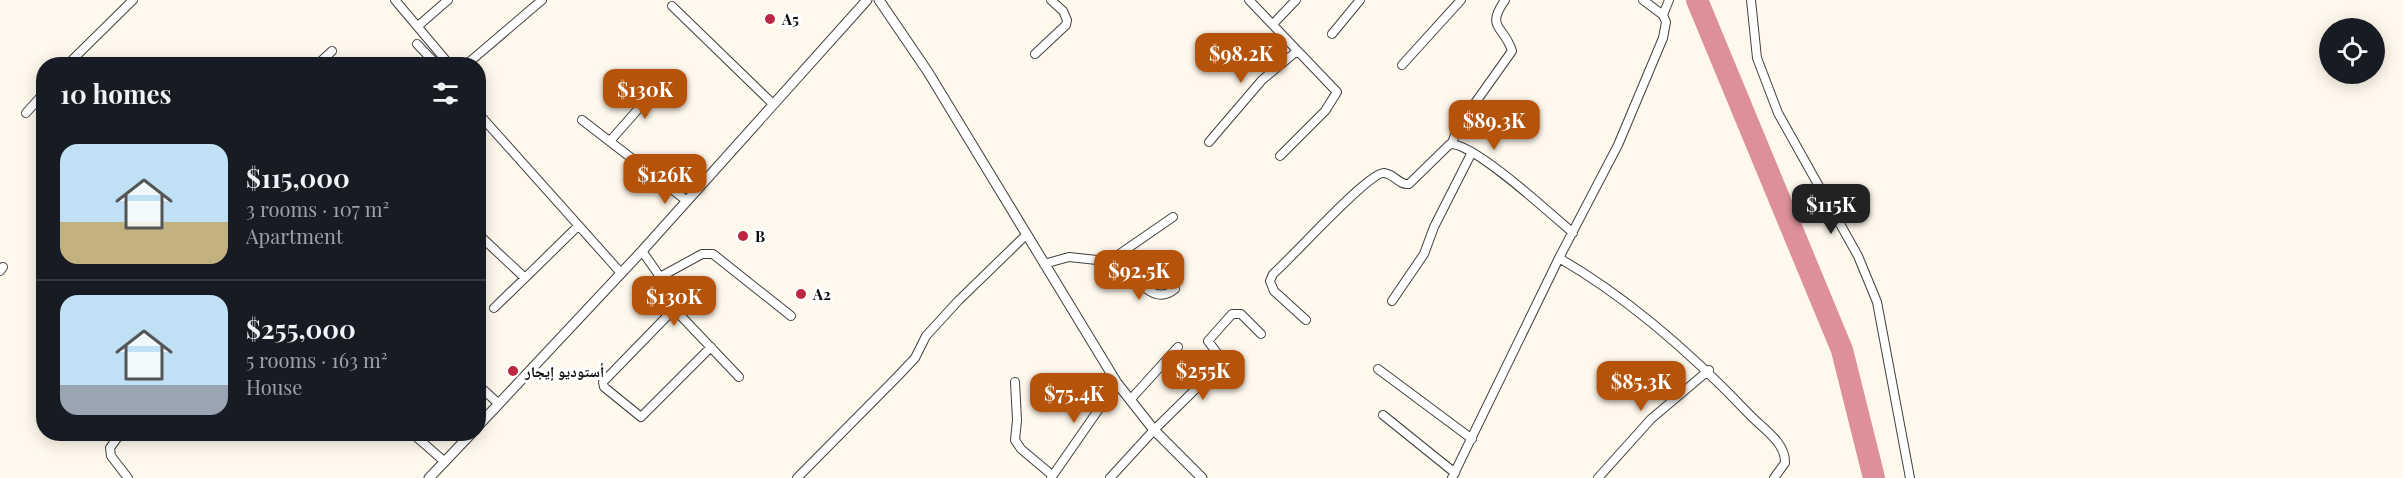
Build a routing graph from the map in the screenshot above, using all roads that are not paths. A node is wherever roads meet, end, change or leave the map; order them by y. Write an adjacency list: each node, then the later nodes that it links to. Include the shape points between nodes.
1 (133, 0): 25 (street)
2 (395, 0): 19 (street)
3 (448, 0): 19 (street)
4 (542, 0): 29 (street)
5 (867, 0): 33 (street)
6 (879, 0): 46 (street, via 934,82)
7 (1051, 0): 24 (street, via 1067,20)
8 (1249, 0): 18 (street)
9 (1296, 0): 18 (street)
10 (1360, 0): 20 (street)
11 (1505, 0): 39 (street, via 1495,24 1512,51 1458,127)
12 (1643, 0): 17 (street)
13 (1669, 0): 17 (street)
14 (1751, 0): 89 (street, via 1757,58 1778,113 1858,255 1877,302)
15 (1458, 1): 30 (street)
16 (672, 6): 33 (street)
17 (1663, 15): 45 (street, via 1666,26 1658,50 1618,145)
18 (1274, 23): 23 (street)
19 (418, 26): 28 (street)
20 (1332, 34)
21 (417, 44): 27 (street)
22 (332, 51): 26 (street)
23 (1297, 51): 38 (street, via 1262,80); 41 (street, via 1336,92 1324,111)
24 (1035, 54)
25 (75, 57)
26 (326, 57)
27 (429, 57)
28 (443, 57)
29 (475, 57)
30 (1402, 64)
31 (662, 82): 37 (street)
32 (36, 102): 34 (street)
33 (773, 104): 42 (street)
34 (26, 113)
35 (582, 120): 37 (street)
36 (486, 122): 44 (street)
37 (610, 141): 42 (street)
38 (1209, 142)
39 (1452, 143): 40 (street); 60 (street, via 1409,184 1379,174 1273,274 1270,281 1274,291)
40 (1472, 152): 45 (street); 56 (street, via 1424,254)
41 (1280, 156)
42 (687, 201): 48 (street)
43 (1173, 217): 49 (street)
44 (578, 226): 52 (street); 54 (street)
45 (1573, 232): 50 (street)
46 (1026, 235): 51 (street); 84 (street, via 958,301 926,336 915,358)
47 (486, 241): 54 (street)
48 (642, 250): 52 (street); 53 (street)
49 (1118, 255): 51 (street, via 1097,261 1069,257); 55 (street, via 1148,292 1162,295)
50 (1559, 258): 65 (street, via 1607,288); 75 (street)
51 (1044, 264): 68 (street)
52 (621, 273): 71 (street)
53 (660, 277): 58 (street, via 675,300); 59 (street, via 702,254 713,254)
54 (525, 278): 57 (street)
55 (1174, 289)
56 (1392, 301)
57 (494, 308)
58 (675, 308): 62 (street); 62 (street, via 603,382 604,387 641,417)
59 (791, 316)
60 (1306, 320)
61 (1261, 334): 74 (street, via 1234,312 1208,341 1220,357 1220,365)
62 (711, 347): 66 (street)
63 (1178, 347): 70 (street)
64 (1378, 369): 75 (street)
65 (1709, 370): 87 (street, via 1651,419); 88 (street, via 1785,453 1785,463)
66 (739, 377)
67 (1015, 382): 81 (street, via 1015,440)
68 (1117, 383): 70 (street); 81 (street)
69 (486, 392): 71 (street)
70 (1130, 400): 74 (street)
71 (499, 404): 73 (street)
72 (1383, 415): 80 (street)
73 (486, 418)
74 (1154, 430): 85 (street); 86 (street)
75 (1473, 439): 80 (street)
76 (115, 441): 82 (street, via 110,448 111,456)
77 (421, 441): 79 (street)
78 (464, 441): 79 (street)
79 (445, 462): 83 (street)
80 (1453, 476)
81 (1052, 477)
82 (128, 478)
83 (429, 478)
84 (797, 478)
85 (1110, 478)
86 (1202, 478)
87 (1598, 478)
88 (1774, 478)
89 (1910, 478)

